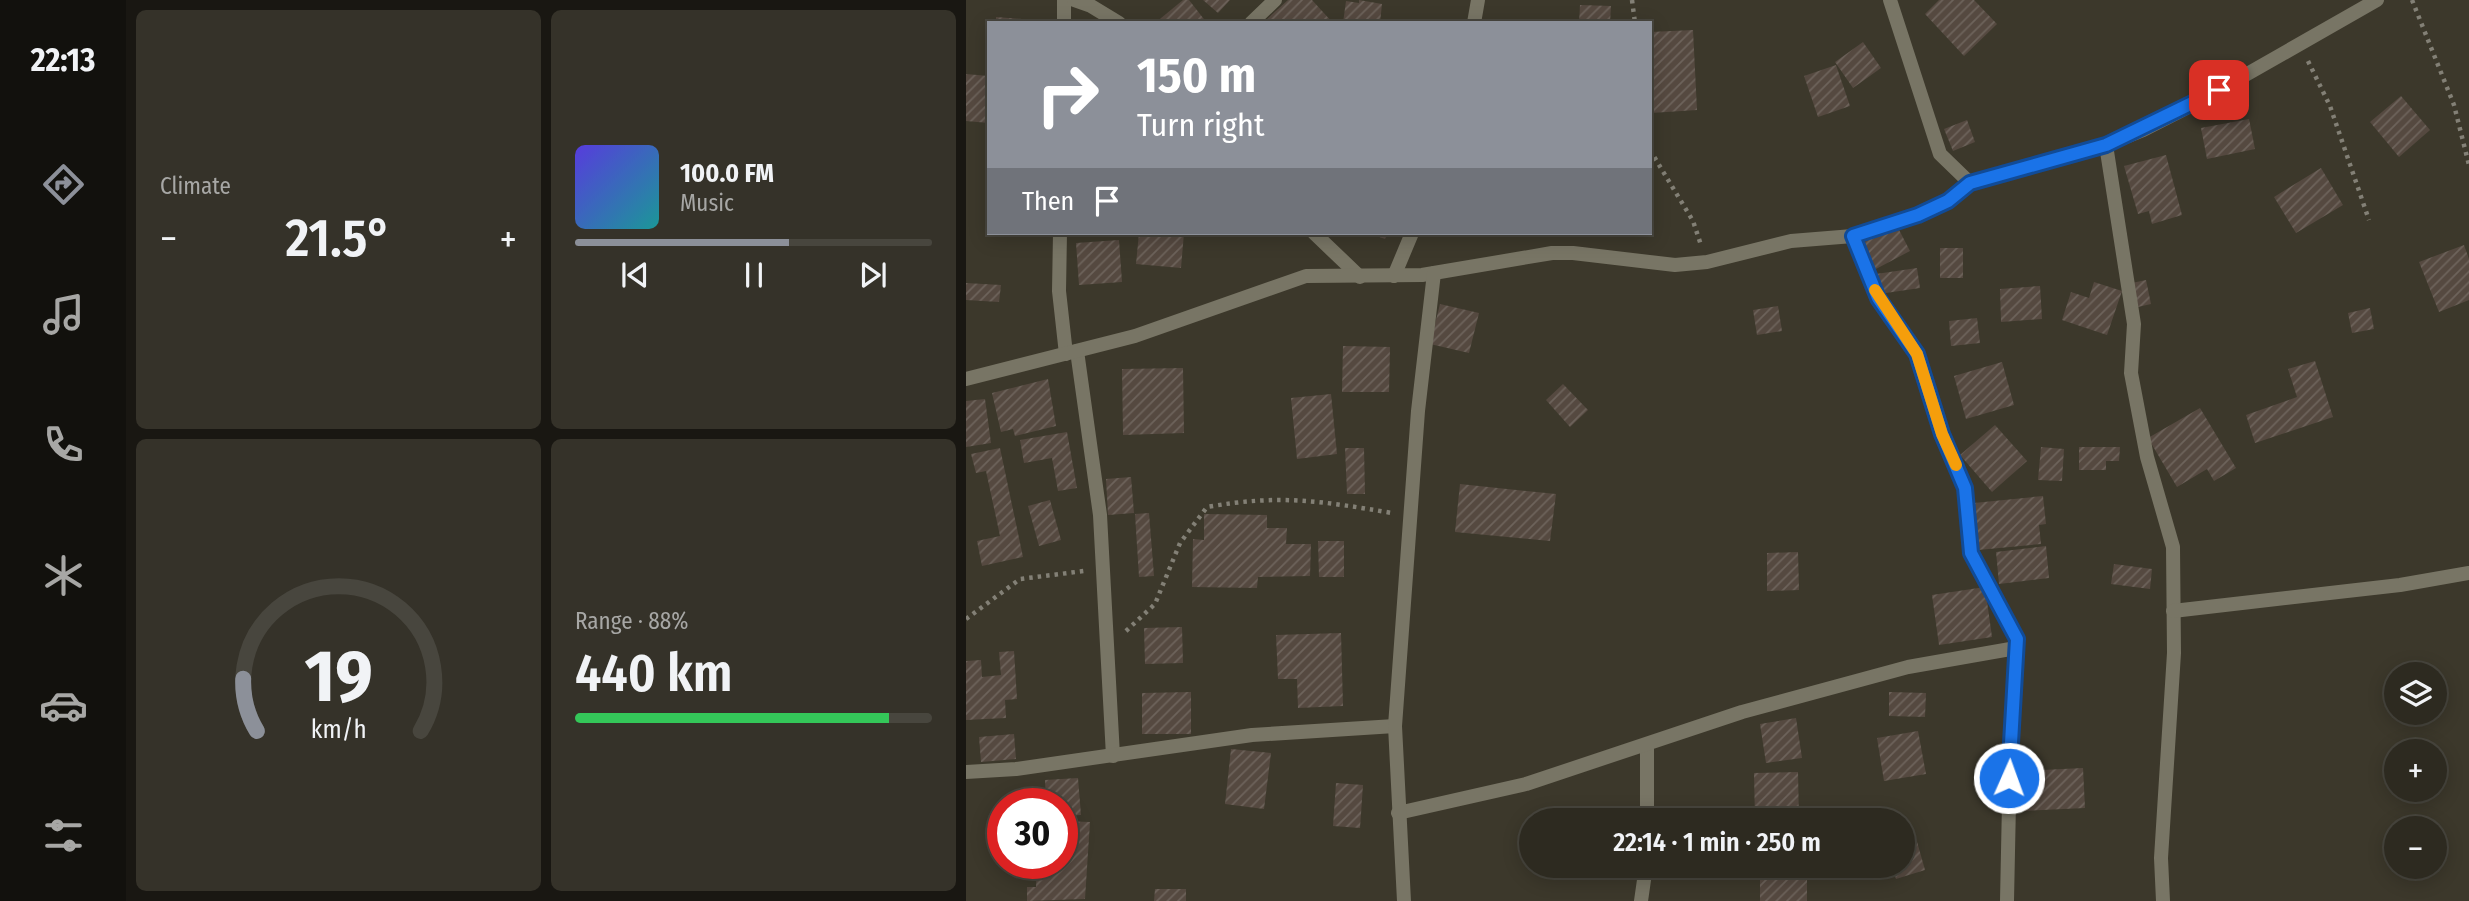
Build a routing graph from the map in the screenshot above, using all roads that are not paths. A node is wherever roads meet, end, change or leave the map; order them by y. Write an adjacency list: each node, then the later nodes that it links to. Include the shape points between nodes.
1 (1064, 0): 7 (street)
2 (1074, 0): 8 (street)
3 (1275, 0): 9 (street)
4 (1478, 0): 10 (street)
5 (1890, 0): 12 (street, via 1940,154)
6 (2376, 0): 11 (street, via 2198,102)
7 (1064, 21)
8 (1116, 21)
9 (1253, 21)
10 (1474, 21)
11 (2106, 145): 12 (street); 23 (street, via 2134,324 2131,373 2147,457 2173,547)
12 (1970, 183): 16 (street, via 1948,201 1918,215)
13 (1060, 235): 20 (street, via 1059,290)
14 (1316, 235): 19 (street)
15 (1411, 235): 18 (street)
16 (1853, 236): 17 (street, via 1791,241 1707,262 1651,264 1552,253); 24 (street, via 1878,298 1917,354 1965,488 1971,553 2017,639)
17 (1434, 273): 18 (street); 25 (street, via 1409,516)
18 (1394, 276): 19 (street)
19 (1360, 277): 20 (street, via 1290,280)
20 (1071, 353): 21 (street); 27 (street, via 1100,515)
21 (966, 379)
22 (2469, 573): 23 (street)
23 (2174, 611): 35 (street)
24 (2016, 648): 26 (street, via 1908,667 1742,712); 34 (street)
25 (1395, 726): 27 (street, via 1252,735); 30 (street)
26 (1647, 746): 29 (street); 30 (street, via 1526,784)
27 (1113, 756): 28 (street)
28 (966, 772)
29 (1647, 808)
30 (1398, 813): 32 (street)
31 (1644, 878): 33 (street)
32 (1404, 901)
33 (1641, 901)
34 (2007, 901)
35 (2162, 901)

